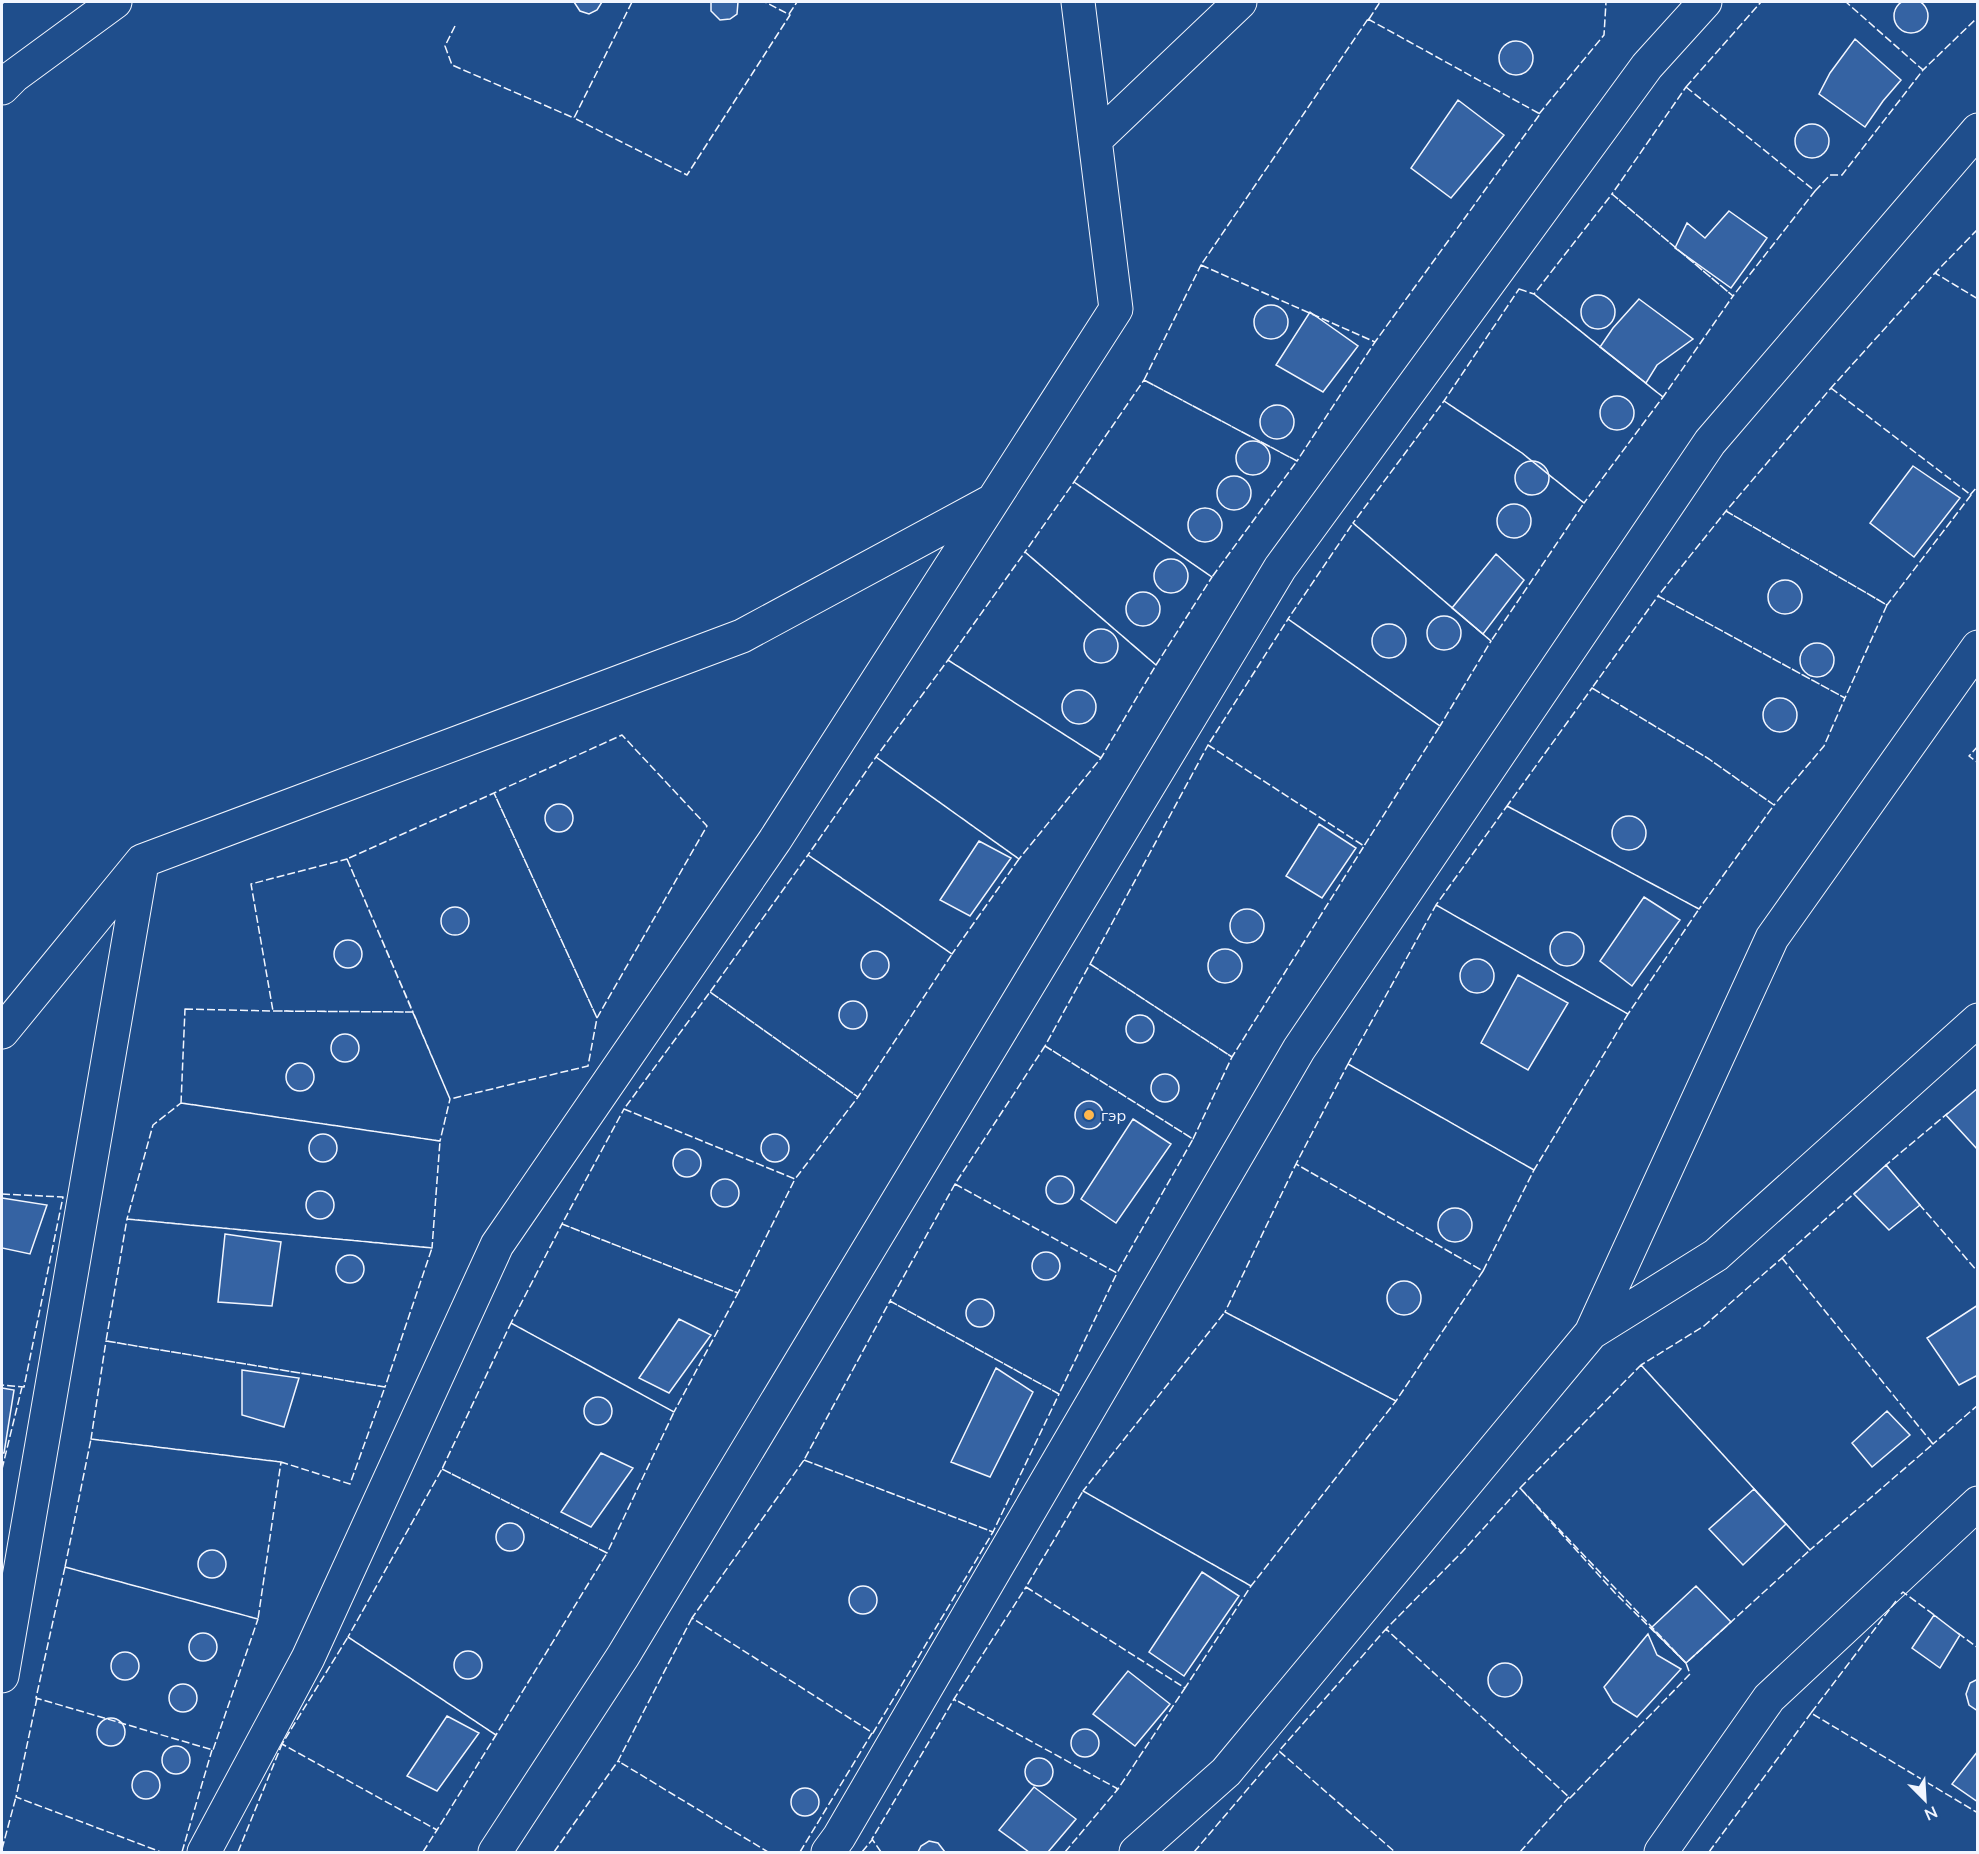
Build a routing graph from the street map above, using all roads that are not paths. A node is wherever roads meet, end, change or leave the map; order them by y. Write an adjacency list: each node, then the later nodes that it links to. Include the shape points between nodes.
1 (115, 2): 5 (street)
2 (1078, 2): 7 (street)
3 (1240, 2): 7 (street)
4 (1705, 2): 17 (street, via 1647,66 1280,568 623,1656)
5 (2, 88)
6 (1977, 130): 18 (street, via 1710,442 1299,1048)
7 (1095, 140): 8 (street, via 1116,309)
8 (993, 501): 10 (street, via 742,636); 16 (street, via 775,840 497,1245 308,1658)
9 (1977, 647): 13 (street, via 1772,938)
10 (142, 861): 12 (street); 15 (street)
11 (1977, 1020): 13 (street, via 1716,1255)
12 (2, 1032)
13 (1591, 1333): 19 (street, via 1226,1772)
14 (1977, 1503): 20 (street, via 1769,1698)
15 (2, 1676)
16 (204, 1852)
17 (495, 1852)
18 (828, 1852)
19 (1136, 1852)
20 (1661, 1852)

